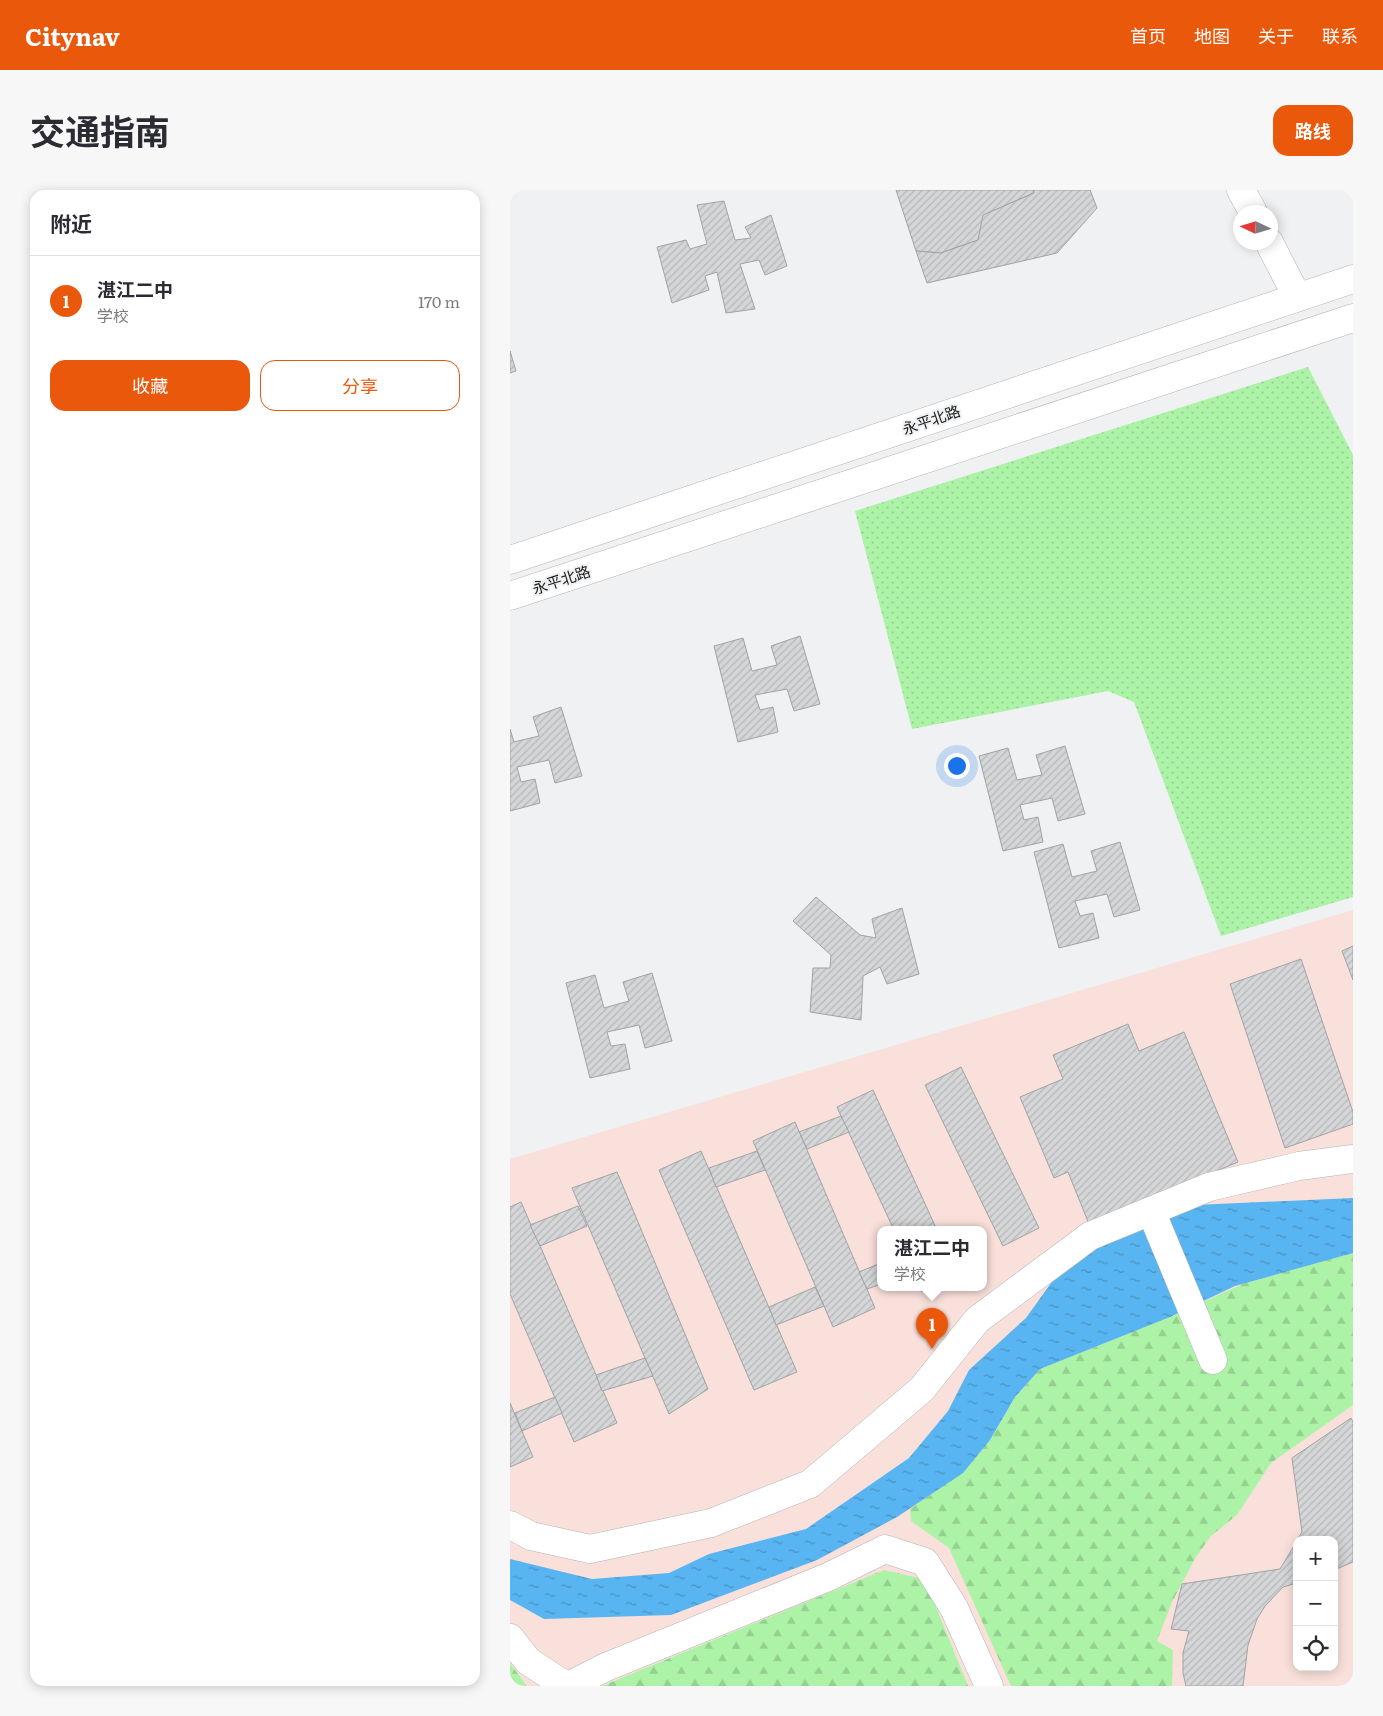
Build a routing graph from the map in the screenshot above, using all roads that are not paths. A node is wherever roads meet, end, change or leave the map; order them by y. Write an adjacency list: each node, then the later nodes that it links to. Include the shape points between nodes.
1 (1241, 190): 2 (street)
2 (1249, 205)
3 (1273, 250): 5 (street)
4 (1353, 279): 5 (street, 永平北路)
5 (1297, 296): 7 (street, 永平北路)
6 (1353, 318): 8 (street, 永平北路)
7 (510, 560)
8 (510, 596)
9 (1353, 1159): 10 (street, via 1299,1166 1209,1187)
10 (1152, 1211): 11 (street); 12 (street, via 1090,1236 976,1320 922,1389 810,1484 711,1523 590,1549 530,1536)
11 (1213, 1360)
12 (510, 1525)
13 (510, 1638): 14 (street, via 528,1661)
14 (568, 1686): 15 (street, via 606,1667 828,1577 885,1549 925,1562 954,1608)
15 (988, 1686)

